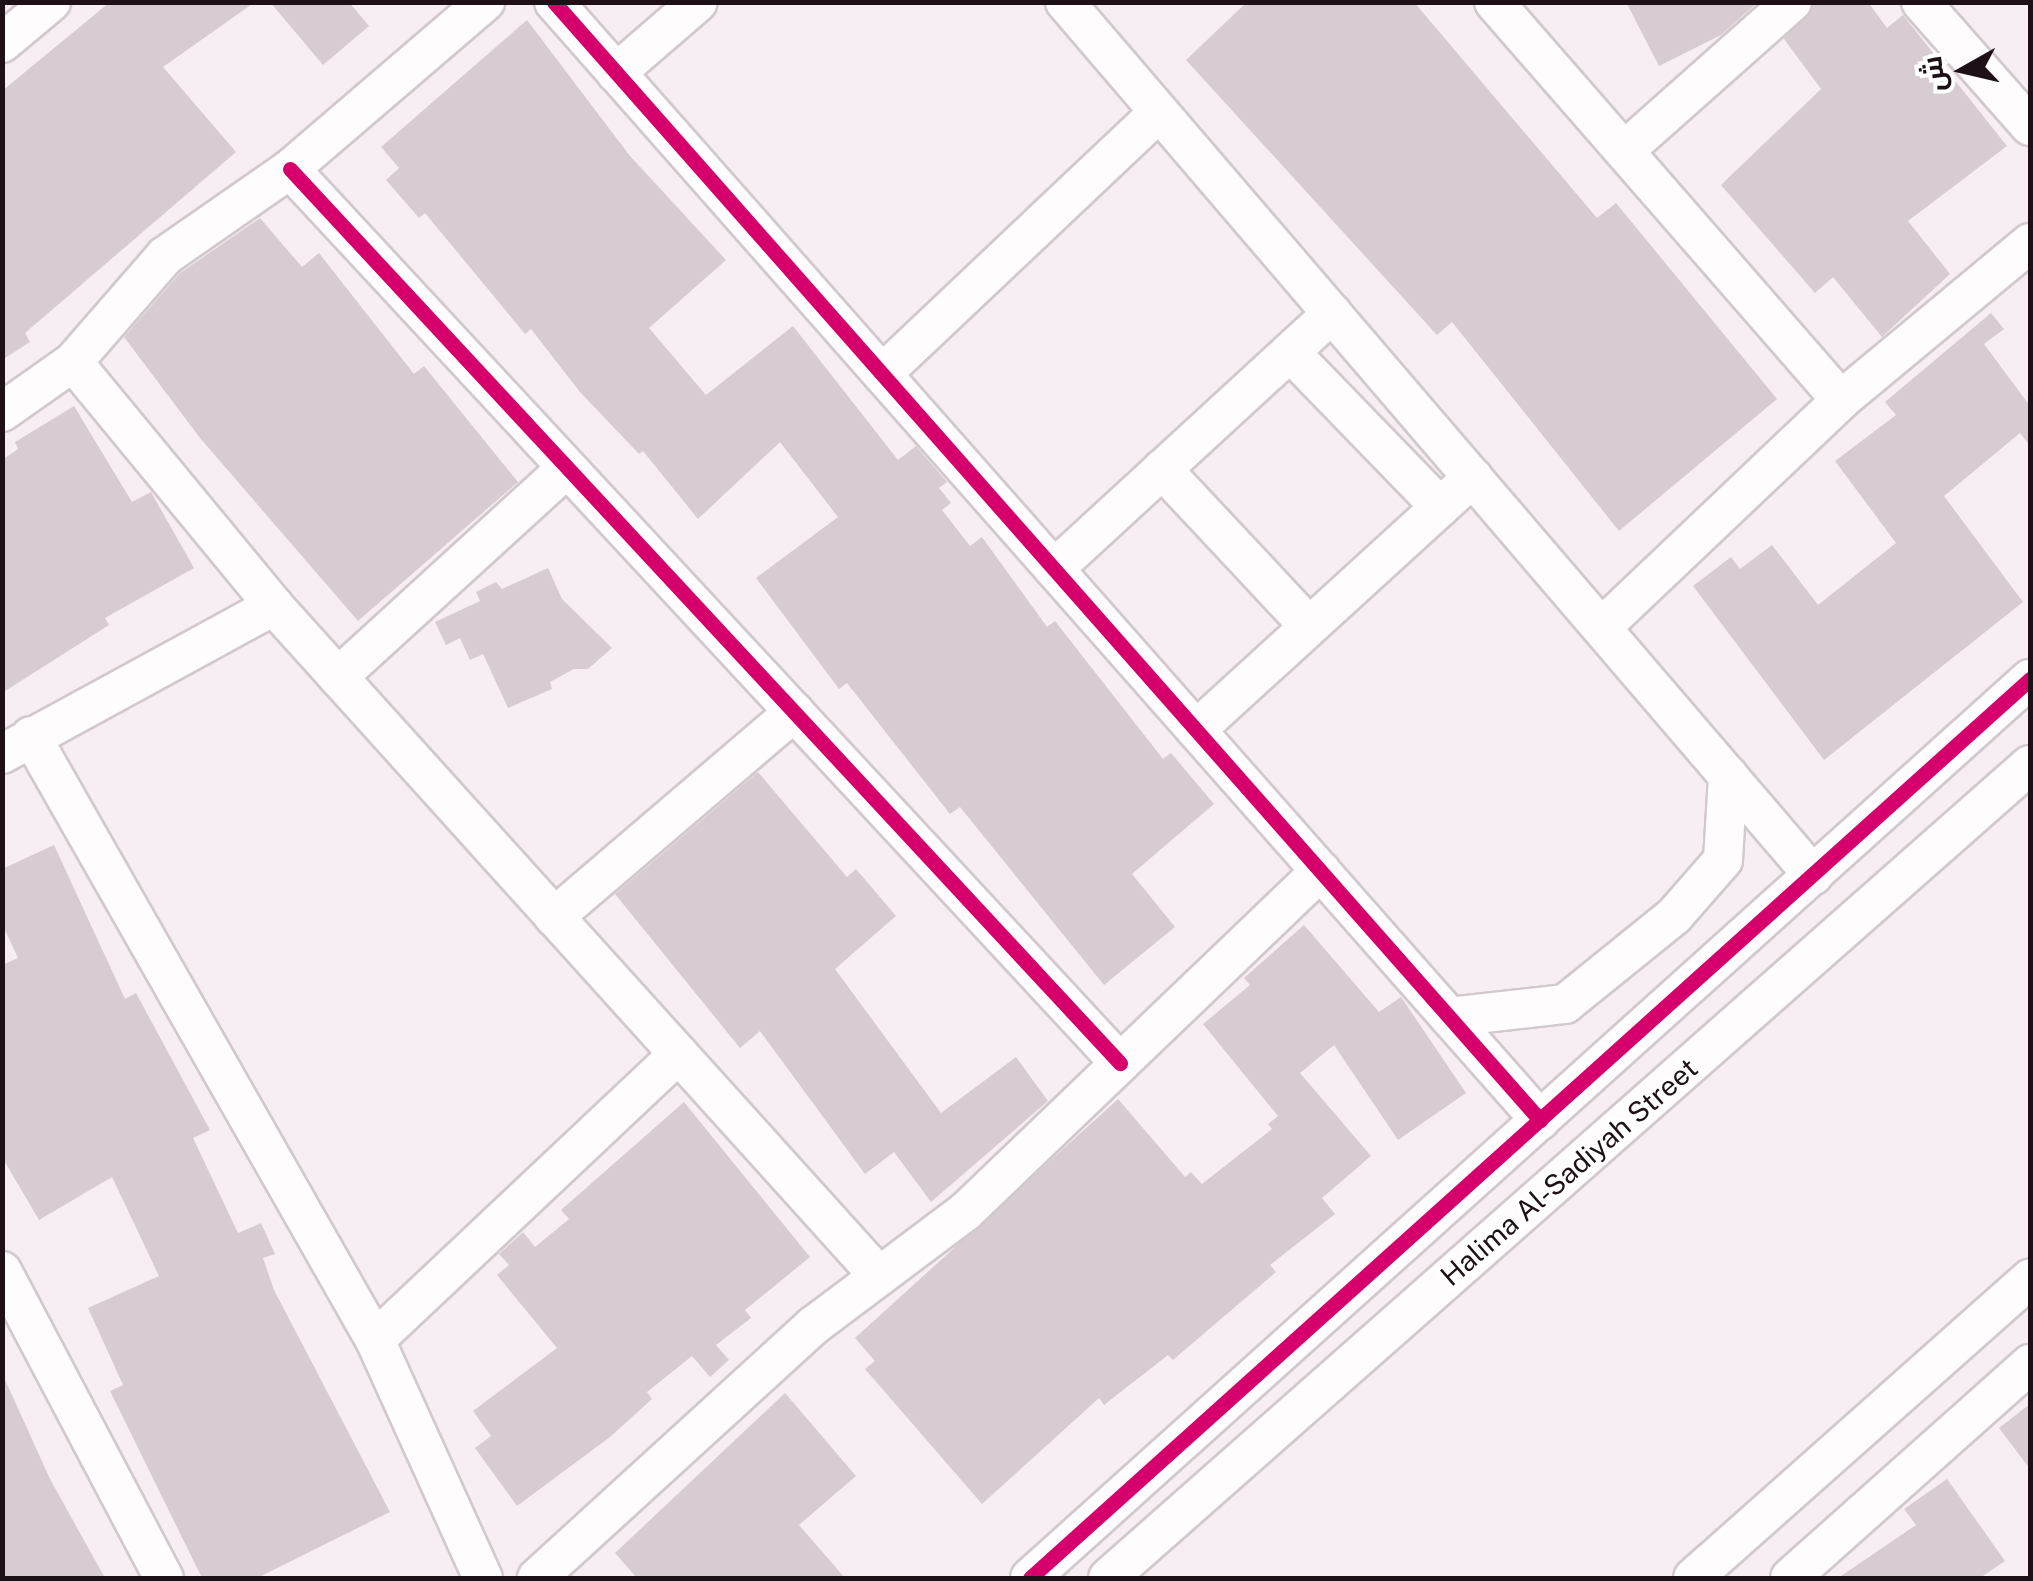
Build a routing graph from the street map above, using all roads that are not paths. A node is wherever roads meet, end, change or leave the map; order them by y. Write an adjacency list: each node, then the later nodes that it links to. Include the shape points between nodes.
1 (51, 2): 9 (street)
2 (486, 2): 14 (street)
3 (554, 2): 10 (street)
4 (698, 2): 10 (street)
5 (1065, 2): 11 (street)
6 (1494, 2): 13 (street)
7 (1792, 2): 13 (street)
8 (1921, 2): 12 (street)
9 (2, 43)
10 (616, 72): 19 (street)
11 (1159, 112): 16 (street); 19 (street)
12 (2030, 126)
13 (1624, 151): 20 (street)
14 (290, 169): 18 (street, via 165,256); 22 (street)
15 (2030, 244): 20 (street)
16 (1332, 313): 17 (street); 24 (street)
17 (1290, 352): 23 (street); 25 (street)
18 (73, 362): 21 (street); 27 (street)
19 (882, 374): 26 (street)
20 (1841, 400): 29 (street)
21 (2, 412)
22 (567, 468): 30 (street); 32 (street)
23 (1162, 470): 26 (street); 28 (street)
24 (1473, 477): 25 (street); 29 (street)
25 (1440, 507): 28 (street)
26 (1054, 569): 33 (street)
27 (274, 606): 30 (street); 34 (street)
28 (1309, 626): 33 (street)
29 (1602, 627): 36 (street)
30 (338, 677): 39 (street)
31 (2030, 679): 38 (street)
32 (794, 712): 39 (street); 42 (street)
33 (1196, 730): 37 (street)
34 (16, 745): 47 (street)
35 (2030, 765): 53 (street, Halima Al-Sadiyah Street)
36 (1728, 775): 38 (street); 40 (street, via 1723,860 1674,916 1565,1004)
37 (1321, 872): 40 (street); 42 (street)
38 (1812, 875): 43 (street)
39 (554, 917): 41 (street)
40 (1449, 1017): 43 (street)
41 (678, 1054): 45 (street); 47 (street)
42 (1120, 1063): 45 (street, via 964,1212)
43 (1540, 1120): 52 (street)
44 (2, 1272): 49 (street)
45 (878, 1276): 51 (street, via 813,1326)
46 (2030, 1279): 54 (street)
47 (375, 1340): 50 (street)
48 (2030, 1364): 55 (street)
49 (164, 1578)
50 (484, 1578)
51 (537, 1578)
52 (1030, 1578)
53 (1108, 1578)
54 (1693, 1578)
55 (1790, 1578)

